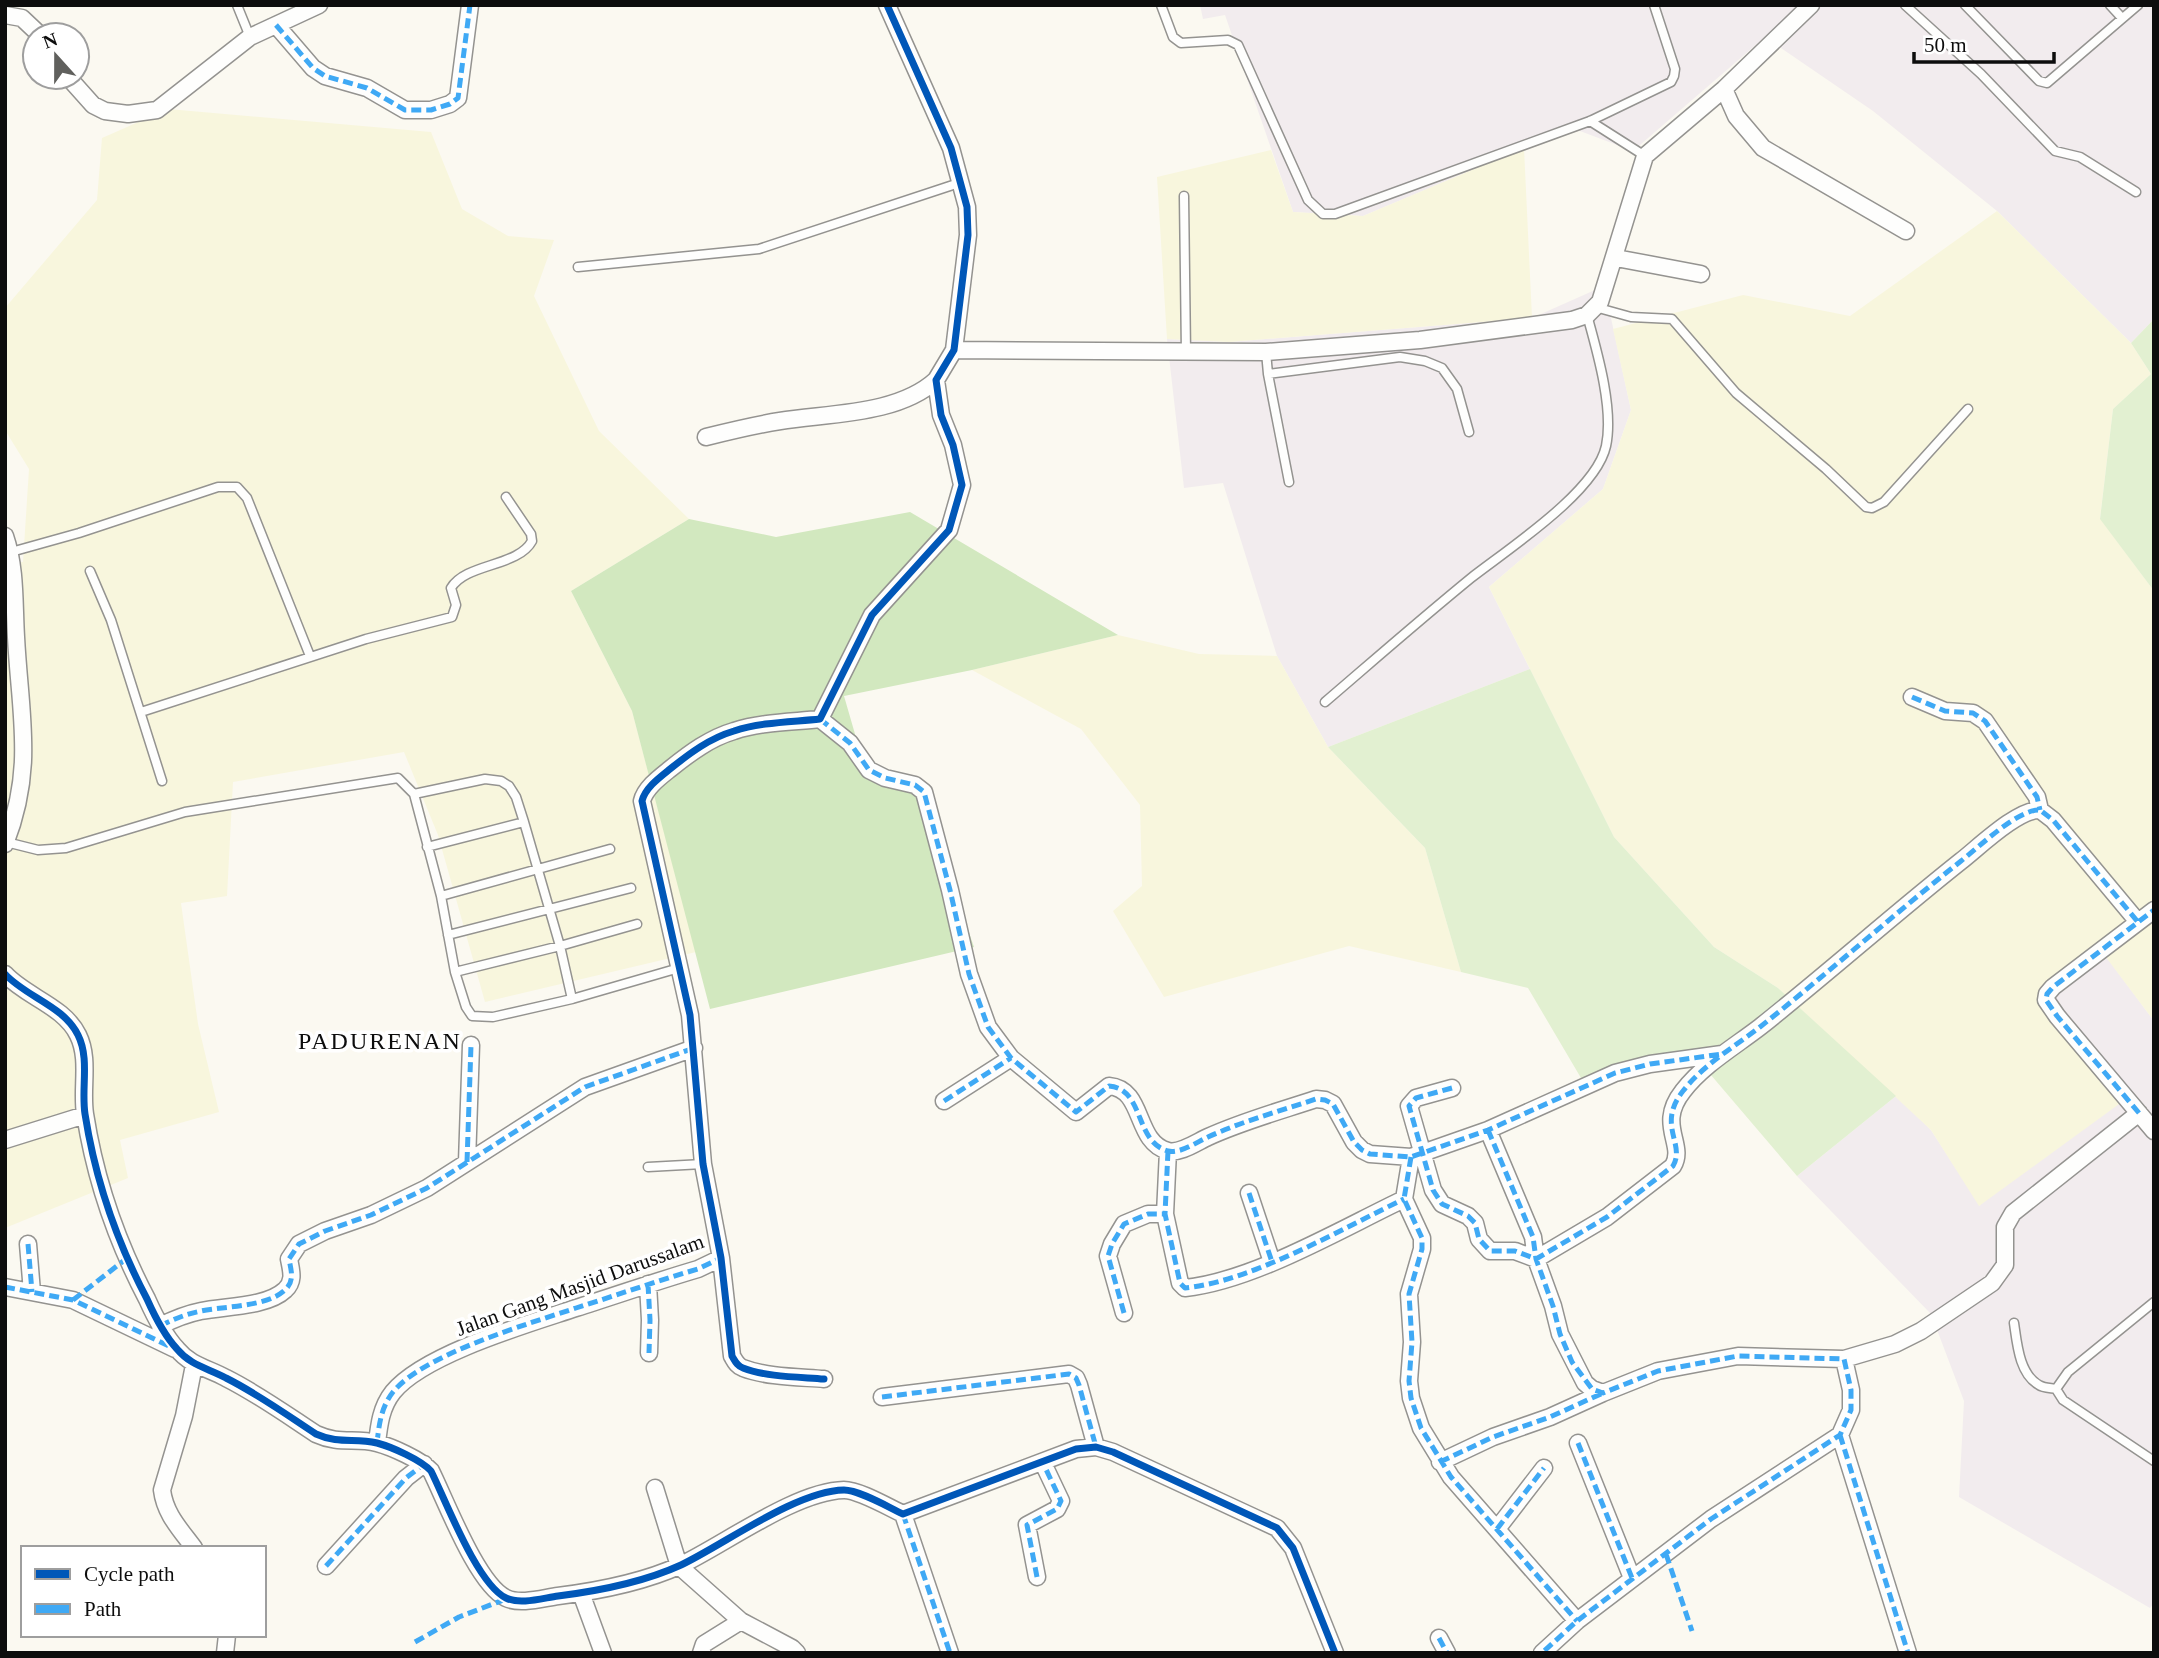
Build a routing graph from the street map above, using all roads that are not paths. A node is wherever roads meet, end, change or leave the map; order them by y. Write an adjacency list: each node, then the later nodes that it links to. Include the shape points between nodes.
1 (237, 5): 16 (lane)
2 (319, 5): 15 (street)
3 (470, 5): 15 (street, via 458,98 431,110 405,110 356,83 325,76 298,53)
4 (887, 5): 21 (street, via 951,148)
5 (1161, 5): 19 (lane, via 1173,37 1181,43 1228,40 1238,45 1308,200 1323,214 1335,214)
6 (1654, 5): 19 (lane, via 1675,76)
7 (1811, 5): 17 (street)
8 (1905, 5): 22 (lane, via 1981,74 2055,151 2080,157)
9 (1965, 5): 13 (lane, via 2044,83 2052,81)
10 (2110, 5): 13 (lane)
11 (2138, 5): 13 (lane)
12 (5, 15): 14 (street)
13 (2122, 18)
14 (25, 21)
15 (276, 24): 16 (street)
16 (250, 37): 18 (street, via 157,110 116,114 93,105)
17 (1724, 89): 20 (street); 24 (street, via 1736,116 1763,148)
18 (80, 91)
19 (1590, 121): 20 (lane)
20 (1645, 156): 25 (street)
21 (959, 183): 26 (lane, via 760,249); 29 (street, via 967,207 968,234)
22 (2136, 192)
23 (1184, 196): 31 (lane)
24 (1906, 231)
25 (1616, 258): 27 (street); 28 (street, via 1600,302)
26 (578, 267)
27 (1701, 274)
28 (1591, 311): 30 (street, via 1572,320 1479,334); 34 (lane, via 1672,319 1736,393 1866,507 1884,502); 44 (lane, via 1608,419 1606,448 1590,476 1553,515)
29 (954, 350): 31 (street); 33 (street)
30 (1266, 352): 31 (street); 32 (lane)
31 (1186, 353)
32 (1268, 374): 35 (lane, via 1400,357 1425,361 1442,368 1457,389); 37 (lane)
33 (936, 380): 36 (street, via 920,392 866,410); 46 (street, via 941,415 962,485 949,530 872,615)
34 (1968, 409)
35 (1469, 432)
36 (706, 437)
37 (1289, 482)
38 (506, 497): 42 (lane, via 532,541 522,553 453,584 456,605 452,617)
39 (5, 537): 40 (street)
40 (11, 552): 42 (lane, via 218,487 237,487 247,498); 51 (street, via 24,755 21,790)
41 (90, 571): 45 (lane)
42 (310, 656): 45 (lane)
43 (1912, 697): 49 (street, via 1945,711 1973,713 1985,721 2037,797)
44 (1325, 702)
45 (141, 712): 47 (lane)
46 (820, 719): 63 (street, via 719,736 691,752 644,794); 70 (street, via 850,743 869,770 924,792 968,974 988,1027)
47 (162, 781)
48 (414, 794): 50 (lane, via 485,779 501,781 516,797); 51 (lane, via 398,778 185,811 66,848); 52 (lane)
49 (2040, 810): 59 (street, via 2061,828); 69 (street, via 2010,823)
50 (524, 822): 52 (lane); 54 (lane)
51 (6, 843)
52 (427, 848): 56 (lane)
53 (610, 849): 54 (lane)
54 (537, 868): 56 (lane); 57 (lane)
55 (631, 888): 57 (lane)
56 (442, 896): 61 (lane)
57 (548, 908): 61 (lane); 62 (lane)
58 (2154, 910): 59 (street)
59 (2138, 922): 73 (street, via 2053,987 2046,1000)
60 (637, 924): 62 (lane)
61 (448, 935): 64 (lane)
62 (560, 946): 64 (lane); 66 (lane)
63 (679, 968): 66 (lane); 68 (street)
64 (455, 972): 66 (lane, via 472,1016 493,1017)
65 (5, 974): 74 (street, via 63,1017 78,1035 84,1054)
66 (572, 999)
67 (471, 1045): 80 (street)
68 (694, 1048): 80 (street, via 585,1087); 81 (street)
69 (1722, 1054): 75 (street, via 1615,1073); 88 (street, via 1676,1102 1670,1120 1678,1155 1673,1166 1608,1217)
70 (1011, 1058): 72 (street); 78 (street, via 1076,1112 1109,1086 1123,1090 1145,1131)
71 (1452, 1087): 79 (street, via 1416,1098 1409,1106)
72 (944, 1101)
73 (2139, 1113): 76 (street); 99 (street, via 2013,1213 2005,1227 2006,1265 1992,1283 1922,1331)
74 (85, 1115): 77 (street); 96 (street, via 126,1259)
75 (1488, 1130): 79 (street); 88 (street, via 1533,1237)
76 (2154, 1131)
77 (5, 1140)
78 (1168, 1151): 79 (street, via 1316,1099 1333,1104 1362,1150); 85 (street)
79 (1417, 1156): 84 (street); 88 (street, via 1442,1204 1468,1216 1490,1251 1515,1251)
80 (467, 1162): 96 (street, via 427,1188 299,1244 289,1259 292,1278 286,1289 273,1297 180,1316)
81 (703, 1164): 82 (lane); 87 (street)
82 (648, 1167)
83 (1249, 1193): 89 (street)
84 (1404, 1199): 89 (street); 110 (street, via 1422,1238 1409,1294 1410,1390 1420,1428)
85 (1165, 1214): 89 (street, via 1182,1286 1203,1286); 94 (street, via 1148,1214 1124,1224 1112,1244 1108,1256)
86 (28, 1244): 92 (street)
87 (721, 1258): 90 (street, Jalan Gang Masjid Darussalam); 101 (street, via 730,1347 736,1363 742,1368)
88 (1536, 1259): 103 (street, via 1572,1362 1585,1383)
89 (1272, 1262)
90 (648, 1284): 98 (street); 106 (street, Jalan Gang Masjid Darussalam, via 507,1331 418,1371 393,1392 380,1417)
91 (5, 1287): 92 (street)
92 (32, 1292): 97 (street, via 73,1300)
93 (2154, 1302): 102 (lane, via 2068,1372)
94 (1124, 1313)
95 (2014, 1324): 102 (lane, via 2019,1356 2029,1375 2039,1385)
96 (160, 1326): 97 (street)
97 (177, 1350): 100 (street)
98 (649, 1353)
99 (1844, 1359): 103 (street, via 1738,1356 1658,1371); 105 (street, via 1851,1410)
100 (194, 1365): 106 (street, via 224,1376 331,1441); 117 (street, via 162,1490 170,1516)
101 (824, 1379)
102 (2056, 1390): 109 (lane, via 2063,1400)
103 (1603, 1393): 110 (street)
104 (882, 1397): 108 (street, via 1069,1374 1079,1385)
105 (1840, 1435): 121 (street, via 1741,1497); 133 (street)
106 (377, 1443): 112 (street)
107 (1578, 1443): 121 (street)
108 (1096, 1447): 111 (street, via 1076,1449); 130 (street, via 1277,1528 1293,1548)
109 (2154, 1461)
110 (1440, 1462): 116 (street)
111 (1043, 1463): 115 (street); 120 (street, via 1061,1501 1057,1509 1026,1526)
112 (424, 1464): 118 (street); 122 (street, via 475,1563 506,1599 526,1601)
113 (1544, 1468): 116 (street)
114 (655, 1488): 119 (street)
115 (903, 1514): 119 (street, via 851,1492 831,1493 774,1514); 129 (street)
116 (1497, 1529): 124 (street)
117 (192, 1546)
118 (326, 1566)
119 (679, 1566): 122 (street); 123 (street)
120 (1037, 1577)
121 (1632, 1578): 124 (street)
122 (581, 1593): 126 (street)
123 (741, 1621): 127 (street, via 704,1644); 128 (street)
124 (1577, 1621): 132 (street)
125 (1439, 1638): 131 (street)
126 (603, 1653)
127 (701, 1653)
128 (797, 1653)
129 (950, 1653)
130 (1335, 1653)
131 (1447, 1653)
132 (1542, 1653)
133 (1908, 1653)

